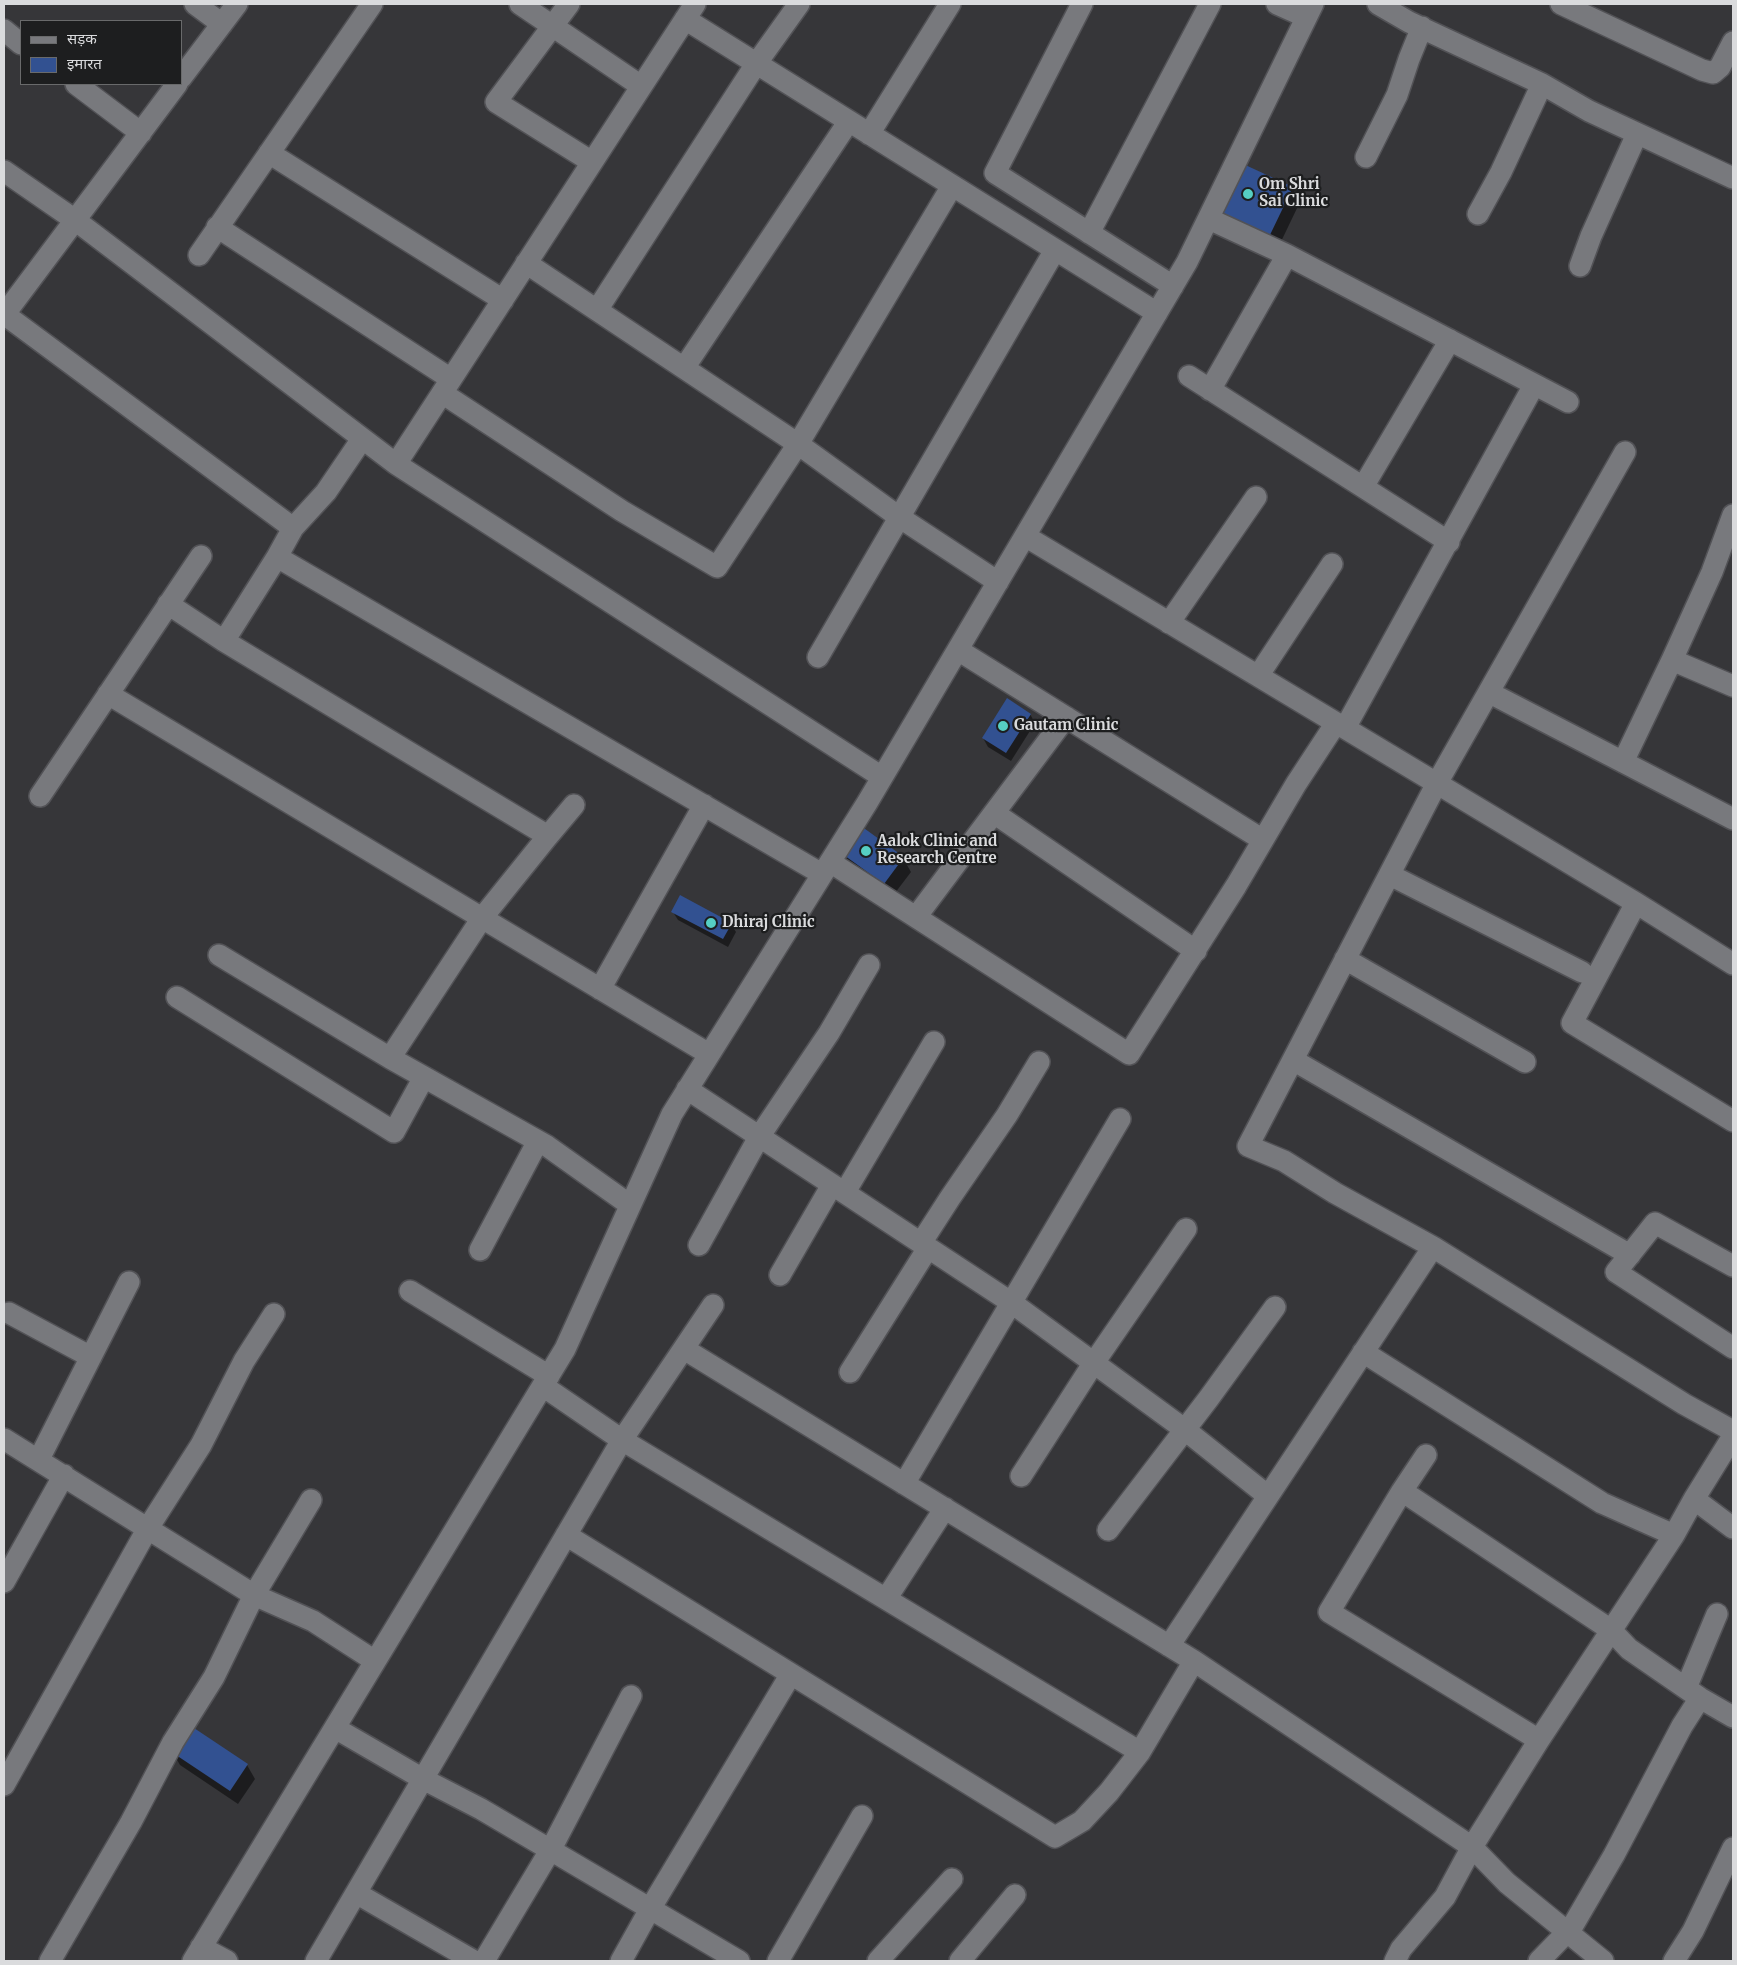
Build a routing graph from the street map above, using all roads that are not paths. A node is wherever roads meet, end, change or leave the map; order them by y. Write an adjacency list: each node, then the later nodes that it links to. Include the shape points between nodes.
1 (196, 4): 15 (street)
2 (237, 4): 15 (street)
3 (372, 4): 31 (street)
4 (520, 4): 16 (street)
5 (569, 4): 16 (street)
6 (799, 4): 21 (street)
7 (950, 4): 29 (street)
8 (1082, 4): 41 (street, via 995,173)
9 (1210, 4): 41 (street)
10 (1277, 4): 13 (street)
11 (1378, 4): 17 (street)
12 (1561, 4): 19 (street, via 1713,73 1720,67)
13 (1310, 10): 38 (street)
14 (690, 12): 21 (street); 26 (street)
15 (222, 24): 22 (street)
16 (552, 27): 26 (street); 33 (street, via 496,102)
17 (1422, 28): 23 (street); 32 (street, via 1408,58 1398,95)
18 (4, 30): 20 (street)
19 (1733, 42)
20 (20, 43)
21 (756, 64): 27 (street); 49 (street)
22 (182, 77)
23 (1542, 84): 30 (street); 37 (street)
24 (77, 85): 28 (street)
25 (176, 85): 28 (street)
26 (642, 86): 33 (street)
27 (849, 121): 29 (street); 53 (street)
28 (140, 133): 39 (street)
29 (869, 134): 36 (street)
30 (1637, 134): 35 (street); 46 (street)
31 (269, 153): 40 (street); 48 (street)
32 (1366, 158)
33 (592, 162): 45 (street)
34 (4, 171): 39 (street)
35 (1733, 178)
36 (952, 186): 42 (street); 60 (street)
37 (1478, 214)
38 (1209, 219): 44 (street); 47 (street)
39 (75, 220): 51 (street); 59 (street)
40 (218, 227): 43 (street); 56 (street)
41 (1089, 233): 47 (street)
42 (1055, 250): 50 (street); 66 (street)
43 (199, 254)
44 (1287, 255): 52 (street); 57 (street)
45 (526, 263): 48 (street); 49 (street)
46 (1580, 266)
47 (1173, 286): 50 (street)
48 (502, 300): 56 (street)
49 (597, 310): 53 (street)
50 (1157, 313): 68 (street)
51 (4, 315): 67 (street)
52 (1450, 340): 55 (street); 63 (street)
53 (684, 368): 60 (street)
54 (1190, 376): 57 (street)
55 (1534, 385): 58 (street); 69 (street)
56 (447, 386): 60 (street, via 622,512 717,567); 62 (street)
57 (1210, 390): 63 (street)
58 (1568, 402)
59 (362, 439): 62 (street); 67 (street, via 326,492)
60 (798, 444): 66 (street)
61 (1625, 452): 83 (street)
62 (396, 464): 88 (street)
63 (1363, 487): 69 (street)
64 (1256, 497): 76 (street)
65 (1733, 515): 73 (street)
66 (899, 517): 74 (street); 79 (street)
67 (293, 528): 71 (street)
68 (1025, 536): 74 (street); 76 (street)
69 (1448, 542): 86 (street)
70 (200, 556): 75 (street)
71 (278, 557): 77 (street); 92 (street)
72 (1332, 564): 81 (street)
73 (1724, 566): 80 (street, via 1693,616)
74 (998, 582): 78 (street)
75 (168, 604): 77 (street); 84 (street)
76 (1169, 623): 81 (street)
77 (224, 641): 95 (street)
78 (958, 650): 85 (street); 88 (street)
79 (818, 657)
80 (1672, 660): 82 (street); 87 (street)
81 (1258, 676): 86 (street)
82 (1733, 686)
83 (1490, 692): 87 (street); 89 (street)
84 (108, 694): 90 (street); 101 (street)
85 (1066, 717): 93 (street); 96 (street)
86 (1341, 726): 89 (street); 96 (street)
87 (1623, 762): 94 (street)
88 (882, 777): 97 (street)
89 (1437, 783): 98 (street); 99 (street)
90 (40, 796)
91 (574, 805): 95 (street)
92 (704, 805): 97 (street); 108 (street)
93 (994, 813): 100 (street); 102 (street)
94 (1733, 819)
95 (548, 836): 101 (street)
96 (1263, 840): 102 (street)
97 (826, 868): 100 (street); 111 (street)
98 (1390, 875): 104 (street); 107 (street)
99 (1636, 903): 105 (street); 119 (street, via 1572,1022)
100 (916, 917): 102 (street, via 1130,1054)
101 (482, 918): 108 (street); 112 (street)
102 (1196, 951)
103 (219, 954): 112 (street)
104 (1345, 959): 113 (street); 115 (street)
105 (1733, 964)
106 (869, 965): 120 (street, via 829,1033)
107 (1582, 972)
108 (600, 989): 111 (street)
109 (176, 998): 116 (street, via 394,1132)
110 (934, 1042): 122 (street)
111 (709, 1054): 117 (street)
112 (390, 1058): 116 (street)
113 (1293, 1060): 127 (street, via 1248,1146 1284,1161); 129 (street)
114 (1039, 1062): 126 (street, via 950,1198)
115 (1525, 1062)
116 (424, 1077): 121 (street)
117 (688, 1089): 120 (street); 123 (street, via 672,1114)
118 (1120, 1119): 134 (street)
119 (1733, 1121)
120 (760, 1136): 122 (street); 125 (street)
121 (538, 1141): 123 (street); 128 (street)
122 (838, 1189): 126 (street); 131 (street)
123 (630, 1205): 145 (street, via 565,1349)
124 (1186, 1228): 143 (street)
125 (699, 1245)
126 (925, 1246): 134 (street); 144 (street)
127 (1433, 1247): 141 (street); 147 (street, via 1684,1404)
128 (480, 1250)
129 (1630, 1255): 130 (street, via 1655,1223); 140 (street, via 1616,1272)
130 (1733, 1266)
131 (780, 1275)
132 (129, 1282): 142 (street)
133 (410, 1291): 145 (street)
134 (1012, 1303): 143 (street); 155 (street)
135 (713, 1305): 139 (street)
136 (1275, 1307): 146 (street)
137 (10, 1313): 142 (street)
138 (274, 1314): 161 (street, via 244,1361 201,1446)
139 (684, 1348): 150 (street); 155 (street)
140 (1733, 1348)
141 (1363, 1352): 157 (street); 164 (street, via 1602,1503)
142 (91, 1357): 152 (street)
143 (1093, 1364): 146 (street); 154 (street)
144 (850, 1372)
145 (546, 1381): 150 (street); 172 (street)
146 (1184, 1429): 157 (street); 163 (street)
147 (1733, 1431)
148 (1733, 1436): 158 (street)
149 (4, 1438): 152 (street)
150 (622, 1440): 165 (street); 168 (street)
151 (1426, 1455): 156 (street)
152 (39, 1459): 153 (street)
153 (64, 1475): 161 (street); 166 (street)
154 (1021, 1476)
155 (904, 1484): 160 (street)
156 (1402, 1491): 170 (street); 179 (street, via 1329,1612)
157 (1268, 1496): 171 (street)
158 (1694, 1499): 162 (street); 164 (street)
159 (311, 1500): 167 (street)
160 (945, 1508): 168 (street); 171 (street)
161 (148, 1528): 167 (street); 182 (street)
162 (1733, 1528)
163 (1108, 1530)
164 (1674, 1535): 170 (street)
165 (566, 1536): 174 (street); 181 (street)
166 (4, 1582)
167 (254, 1595): 172 (street, via 313,1621); 193 (street, via 214,1677 173,1742 122,1839)
168 (886, 1599): 180 (street)
169 (1717, 1614): 175 (street)
170 (1611, 1630): 175 (street, via 1629,1649); 179 (street)
171 (1169, 1646): 173 (street)
172 (375, 1661): 178 (street)
173 (1194, 1661): 180 (street); 184 (street)
174 (791, 1674): 180 (street, via 1056,1837 1082,1821); 190 (street)
175 (1693, 1693): 177 (street); 191 (street, via 1682,1726 1614,1855)
176 (631, 1696): 186 (street)
177 (1733, 1717)
178 (335, 1728): 181 (street); 192 (street)
179 (1539, 1740): 184 (street)
180 (1140, 1752)
181 (423, 1779): 186 (street); 188 (street)
182 (4, 1784)
183 (862, 1816): 200 (street)
184 (1472, 1848): 191 (street, via 1507,1883); 203 (street, via 1446,1897 1410,1937)
185 (1733, 1848): 206 (street, via 1693,1931)
186 (551, 1850): 190 (street); 197 (street)
187 (952, 1880): 201 (street)
188 (356, 1893): 195 (street); 196 (street)
189 (1015, 1895): 202 (street)
190 (650, 1909): 198 (street); 199 (street)
191 (1567, 1932): 204 (street); 205 (street)
192 (197, 1954): 194 (street)
193 (50, 1961)
194 (228, 1961)
195 (316, 1961)
196 (474, 1961)
197 (484, 1961)
198 (621, 1961)
199 (739, 1961)
200 (778, 1961)
201 (878, 1961)
202 (960, 1961)
203 (1395, 1961)
204 (1539, 1961)
205 (1603, 1961)
206 (1674, 1961)

